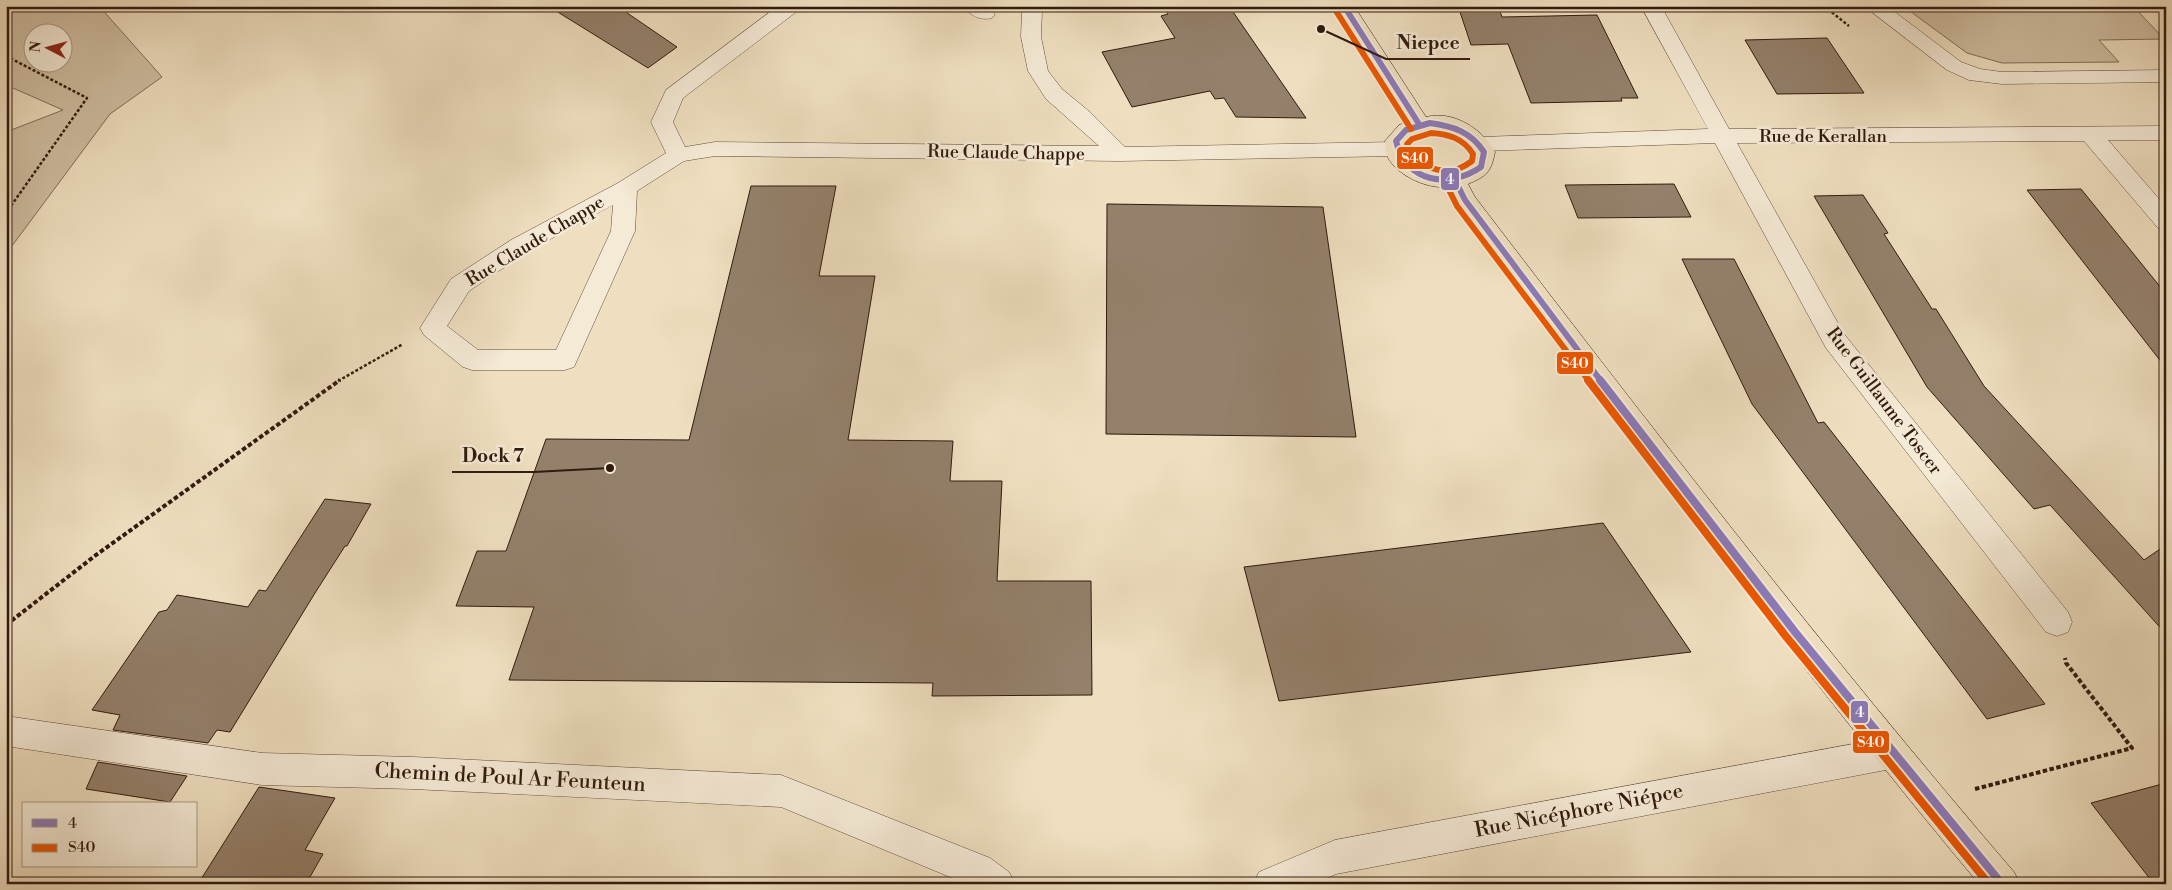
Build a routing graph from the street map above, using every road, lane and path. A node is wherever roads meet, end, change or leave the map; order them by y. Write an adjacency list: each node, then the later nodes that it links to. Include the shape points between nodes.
1 (1029, 6): 14 (street, via 1038,70 1054,94)
2 (1344, 6): 8 (main road)
3 (1651, 6): 11 (street, Rue Guillaume Toscer)
4 (1874, 6): 7 (street, via 1954,66 1976,75 2002,78)
5 (782, 8): 15 (street, via 674,95 662,122)
6 (6, 56): 18 (path, via 87,98)
7 (2166, 76)
8 (1419, 124): 12 (main road, via 1454,126); 13 (main road, via 1400,134)
9 (2166, 133): 10 (street, Rue de Kerallan)
10 (2090, 134): 11 (street, Rue de Kerallan); 19 (street)
11 (1723, 136): 12 (street, Rue de Kerallan); 23 (street, Rue Guillaume Toscer, via 1836,342)
12 (1481, 144): 16 (main road, via 1484,152 1481,167)
13 (1396, 149): 14 (street, Rue Claude Chappe); 16 (main road, via 1405,166 1416,172 1442,180)
14 (1119, 154): 15 (street, Rue Claude Chappe, via 715,149)
15 (678, 155): 17 (street, Rue Claude Chappe)
16 (1455, 180): 26 (main road, via 1483,224 1792,630)
17 (626, 188): 20 (street, Rue Claude Chappe, via 519,246 460,285); 20 (street, Rue Claude Chappe, via 623,231 565,360 472,360)
18 (6, 213)
19 (2166, 222)
20 (433, 328): 24 (path, via 331,385 96,554)
21 (6, 450): 22 (path, via 10,463)
22 (6, 467)
23 (2057, 622): 27 (path, via 2066,663 2132,748)
24 (6, 625)
25 (6, 731): 28 (street, Chemin de Poul Ar Feunteun, via 262,769 781,791 978,870)
26 (1891, 753): 27 (main road); 29 (street, Rue Nicéphore Niépce, via 1335,857)
27 (1931, 801): 30 (main road)
28 (997, 884)
29 (1271, 884)
30 (2002, 884)

